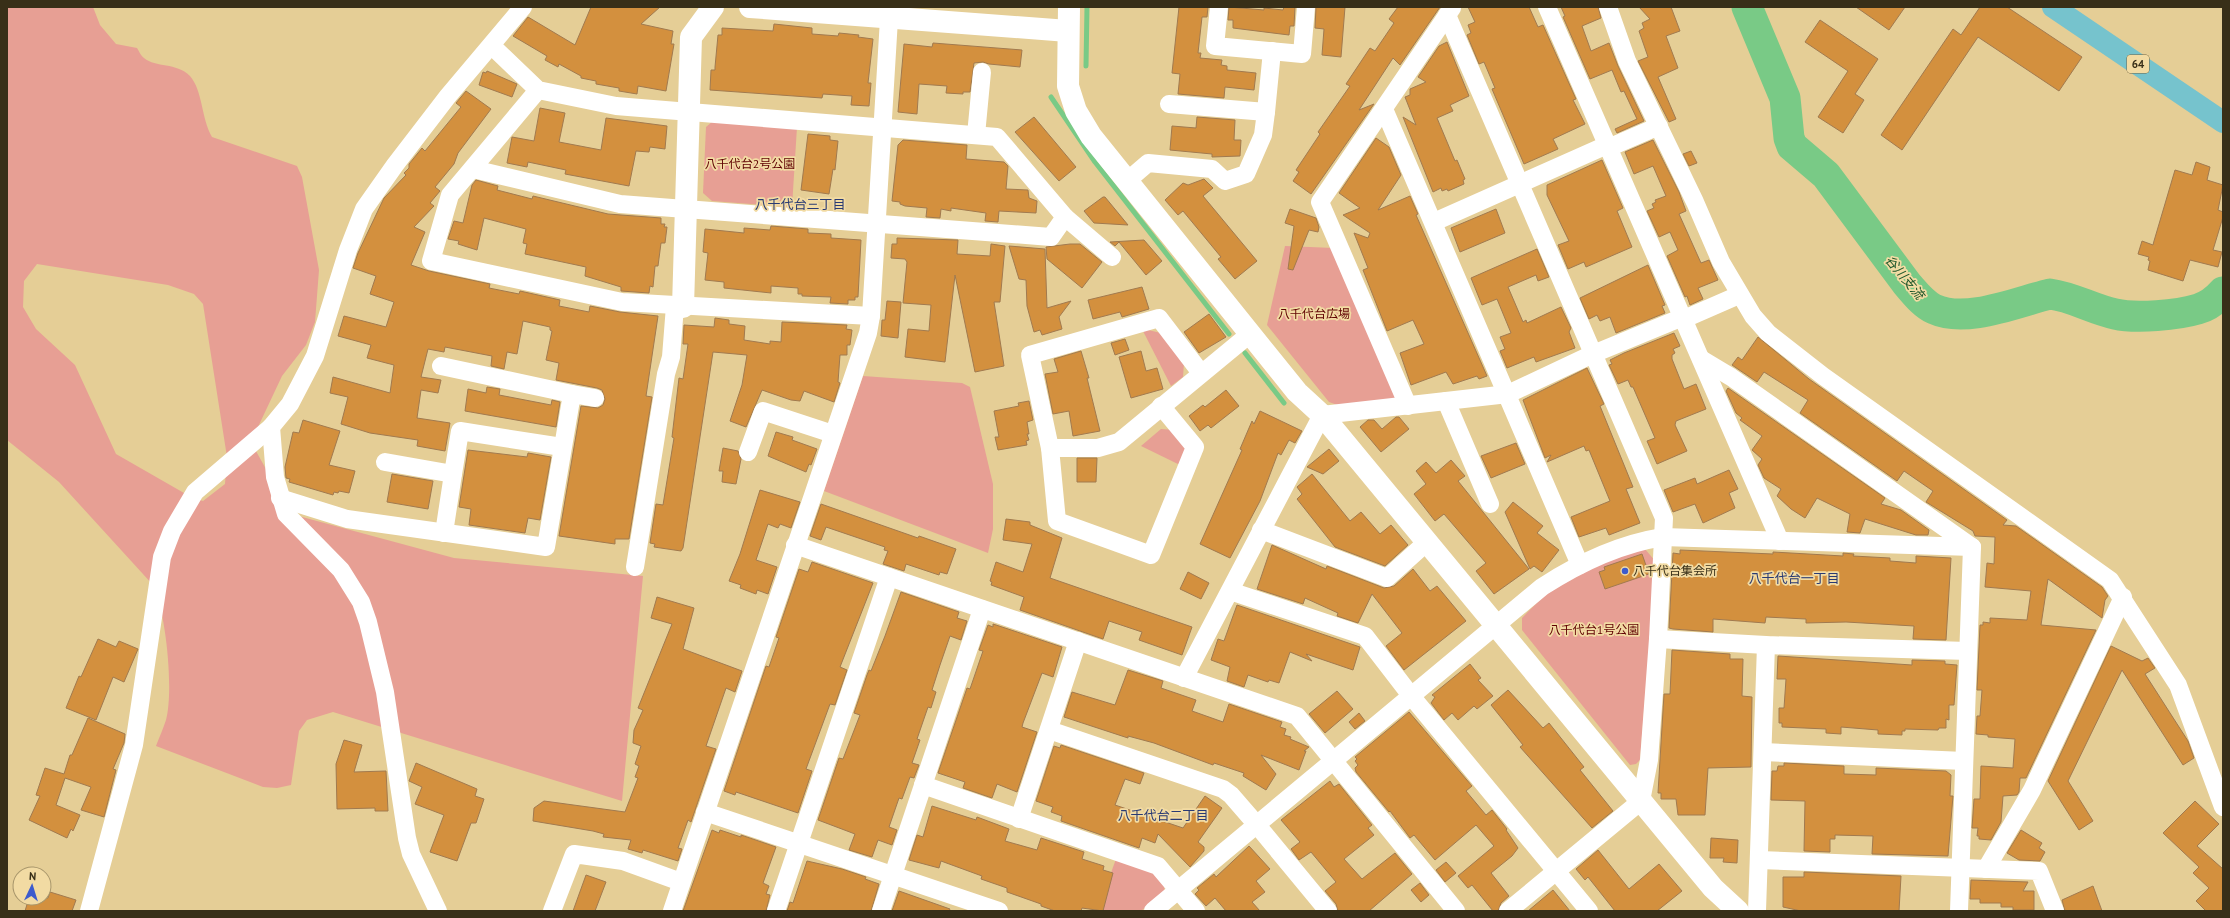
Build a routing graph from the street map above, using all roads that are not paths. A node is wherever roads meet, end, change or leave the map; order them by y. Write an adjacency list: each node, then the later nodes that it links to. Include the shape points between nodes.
1 (523, 7): 13 (street)
2 (713, 7): 19 (street, via 692,37)
3 (750, 7): 11 (street)
4 (1069, 7): 12 (street)
5 (1219, 7): 14 (street, via 1215,46)
6 (1306, 7): 14 (street, via 1302,54)
7 (1547, 7): 25 (street)
8 (1608, 7): 22 (street, via 1627,61)
9 (2053, 7): 21 (main road, 64)
10 (1450, 11): 18 (street); 28 (street)
11 (886, 15): 12 (street); 23 (street)
12 (1068, 31): 27 (street, via 1068,86 1076,111)
13 (492, 46): 16 (street); 50 (street, via 448,96 364,209 348,250 315,356 290,404)
14 (1272, 51): 20 (street)
15 (982, 72): 24 (street)
16 (538, 90): 19 (street, via 616,106); 26 (street)
17 (1169, 104): 20 (street)
18 (1384, 109): 31 (street); 48 (street, via 1320,202)
19 (689, 111): 23 (street); 29 (street)
20 (1266, 112): 27 (street, via 1263,135 1246,174 1225,181 1212,169 1148,163)
21 (2223, 122)
22 (1659, 126): 25 (street); 34 (street, via 1721,262)
23 (882, 127): 24 (street); 32 (street)
24 (976, 135): 30 (street, via 997,137)
25 (1607, 147): 28 (street); 37 (street)
26 (473, 169): 29 (street, via 620,204); 35 (street, via 450,195 431,261 622,302)
27 (1127, 181): 38 (street)
28 (1520, 184): 31 (street); 39 (street)
29 (687, 208): 32 (street); 35 (street)
30 (1065, 217): 32 (street, via 1051,237); 33 (street)
31 (1434, 222): 44 (street)
32 (877, 223): 36 (street)
33 (1112, 257)
34 (1739, 295): 37 (street); 70 (street, via 1763,327 1786,348 2101,572)
35 (679, 307): 36 (street); 67 (street)
36 (871, 316): 51 (street, via 868,333)
37 (1683, 318): 39 (street); 40 (street)
38 (1251, 333): 42 (street); 49 (street, via 1297,392)
39 (1593, 354): 44 (street); 61 (street, via 1664,518)
40 (1701, 359): 62 (street); 65 (street, via 1731,377)
41 (441, 366): 43 (street)
42 (1201, 373): 47 (street); 53 (street, via 1158,318 1030,355)
43 (572, 394): 45 (street); 52 (street)
44 (1508, 394): 46 (street); 66 (street)
45 (595, 398)
46 (1446, 401): 48 (street); 58 (street)
47 (1161, 406): 53 (street, via 1119,442 1098,448); 53 (street, via 1195,447 1151,555 1057,521)
48 (1408, 406): 49 (street)
49 (1322, 415): 59 (street); 63 (street)
50 (271, 427): 57 (street, via 275,477); 97 (street, via 195,492 172,531 162,557 134,745)
51 (833, 434): 54 (street, via 763,411); 64 (street)
52 (562, 447): 56 (street, via 460,431); 60 (street, via 546,547)
53 (1050, 448)
54 (748, 452)
55 (385, 462): 56 (street)
56 (453, 474): 60 (street)
57 (280, 498): 60 (street, via 348,520); 98 (street, via 286,514 341,570 361,602 385,692 407,838 411,854)
58 (1490, 504)
59 (1261, 530): 63 (street, via 1387,578); 69 (street)
60 (444, 533)
61 (1663, 537): 62 (street); 66 (street, via 1623,546); 73 (street)
62 (1780, 541): 65 (street)
63 (1427, 542): 72 (street)
64 (796, 545): 68 (street); 86 (street)
65 (1972, 547): 76 (street)
66 (1580, 565): 72 (street, via 1542,587)
67 (635, 567)
68 (889, 577): 71 (street); 89 (street)
69 (1230, 591): 77 (street); 78 (street, via 1365,636)
70 (2122, 597): 85 (street, via 2178,685); 92 (street, via 2032,790)
71 (982, 609): 74 (street); 83 (street)
72 (1497, 626): 78 (street); 84 (street)
73 (1658, 639): 75 (street); 84 (street, via 1649,760)
74 (1078, 641): 77 (street); 79 (street)
75 (1766, 645): 76 (street); 80 (street)
76 (1968, 651): 82 (street)
77 (1184, 678): 81 (street, via 1297,716)
78 (1412, 697): 81 (street); 93 (street)
79 (1048, 730): 87 (street); 88 (street, via 1223,790 1231,795)
80 (1763, 752): 82 (street); 90 (street)
81 (1335, 761): 88 (street); 107 (street)
82 (1964, 761): 91 (street)
83 (923, 786): 87 (street); 94 (street)
84 (1641, 801): 93 (street); 110 (street, via 1713,888)
85 (2223, 807)
86 (705, 812): 89 (street); 95 (street)
87 (1019, 819): 96 (street, via 1158,866)
88 (1257, 825): 96 (street); 106 (street)
89 (798, 844): 94 (street); 101 (street)
90 (1759, 860): 91 (street); 111 (street)
91 (1960, 868): 92 (street); 112 (street)
92 (1986, 869): 113 (street, via 2039,871)
93 (1556, 872): 108 (street); 109 (street)
94 (892, 875): 102 (street); 103 (street)
95 (681, 882): 99 (street, via 623,861 574,854); 100 (street)
96 (1179, 890): 104 (street); 105 (street)
97 (89, 911)
98 (438, 911)
99 (552, 911)
100 (672, 911)
101 (776, 911)
102 (881, 911)
103 (999, 911)
104 (1153, 911)
105 (1196, 911)
106 (1328, 911)
107 (1456, 911)
108 (1508, 911)
109 (1589, 911)
110 (1738, 911)
111 (1757, 911)
112 (1958, 911)
113 (2055, 911)

